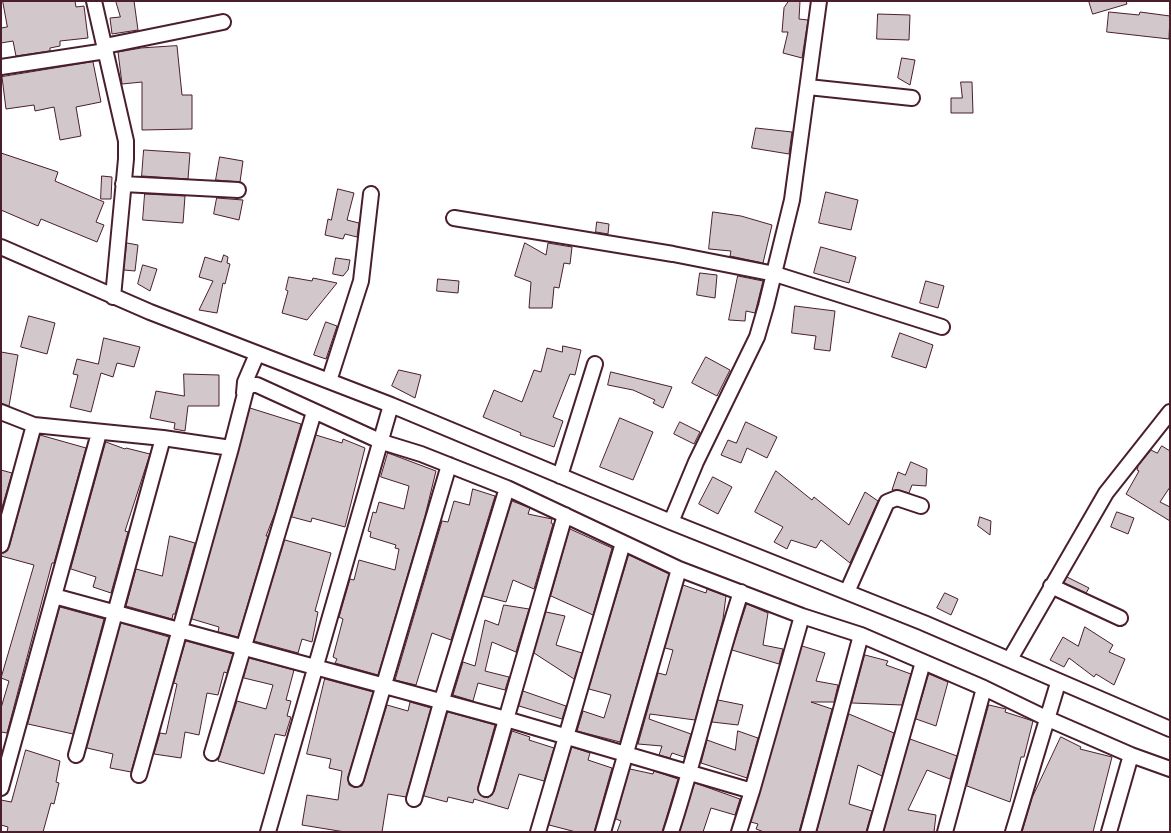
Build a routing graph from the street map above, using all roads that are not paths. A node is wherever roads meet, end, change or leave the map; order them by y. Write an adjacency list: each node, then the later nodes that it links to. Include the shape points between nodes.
1 (94, 1): 4 (street)
2 (819, 1): 6 (street)
3 (223, 22): 4 (street)
4 (105, 48): 5 (street); 8 (street, via 126,141)
5 (1, 67)
6 (808, 87): 7 (street); 13 (street, via 792,200)
7 (912, 98)
8 (123, 184): 9 (street); 14 (street)
9 (238, 190)
10 (371, 194): 18 (street, via 361,281)
11 (454, 218): 13 (street)
12 (1, 247): 14 (street)
13 (775, 274): 15 (street); 34 (street, via 757,337 696,462)
14 (113, 296): 16 (street)
15 (942, 327)
16 (257, 354): 18 (street); 19 (street, via 245,382)
17 (595, 364): 30 (street)
18 (329, 381): 20 (street)
19 (244, 398): 22 (street, via 248,386 257,385); 28 (street)
20 (390, 409): 26 (street); 30 (street)
21 (1, 412): 24 (street)
22 (314, 412): 26 (street); 47 (street)
23 (1170, 412): 38 (street, via 1106,493)
24 (34, 425): 25 (street); 36 (street)
25 (99, 433): 27 (street); 41 (street)
26 (384, 436): 29 (street); 50 (street, via 369,477)
27 (163, 438): 28 (street); 42 (street)
28 (232, 448): 45 (street)
29 (449, 466): 31 (street); 52 (street)
30 (560, 476): 34 (street)
31 (507, 488): 33 (street); 54 (street)
32 (921, 506): 40 (street, via 897,498 887,502)
33 (566, 515): 35 (street); 56 (street)
34 (671, 522): 40 (street)
35 (622, 543): 37 (street); 58 (street)
36 (1, 545)
37 (679, 569): 39 (street); 61 (street)
38 (1051, 586): 44 (street); 48 (street)
39 (741, 592): 43 (street); 64 (street, via 718,660)
40 (847, 592): 48 (street)
41 (54, 596): 42 (street); 67 (street)
42 (116, 613): 45 (street); 60 (street)
43 (802, 616): 46 (street); 69 (street)
44 (1120, 618)
45 (180, 630): 47 (street); 65 (street)
46 (861, 634): 49 (street); 76 (street)
47 (242, 648): 50 (street); 59 (street)
48 (1010, 659): 51 (street)
49 (923, 662): 53 (street); 77 (street)
50 (316, 667): 52 (street); 71 (street)
51 (1057, 685): 55 (street); 57 (street)
52 (382, 686): 54 (street); 66 (street)
53 (984, 688): 55 (street); 78 (street)
54 (441, 703): 56 (street); 70 (street)
55 (1048, 713): 62 (street); 79 (street)
56 (506, 719): 58 (street); 68 (street)
57 (1170, 729)
58 (565, 738): 61 (street); 72 (street)
59 (212, 753)
60 (76, 755)
61 (626, 755): 64 (street); 73 (street)
62 (1131, 755): 63 (street); 80 (street)
63 (1170, 769)
64 (690, 773): 69 (street); 74 (street)
65 (138, 775)
66 (356, 779)
67 (1, 788)
68 (486, 789)
69 (752, 791): 75 (street)
70 (414, 799)
71 (268, 832)
72 (538, 832)
73 (603, 832)
74 (672, 832)
75 (739, 832)
76 (808, 832)
77 (876, 832)
78 (945, 832)
79 (1013, 832)
80 (1109, 832)

